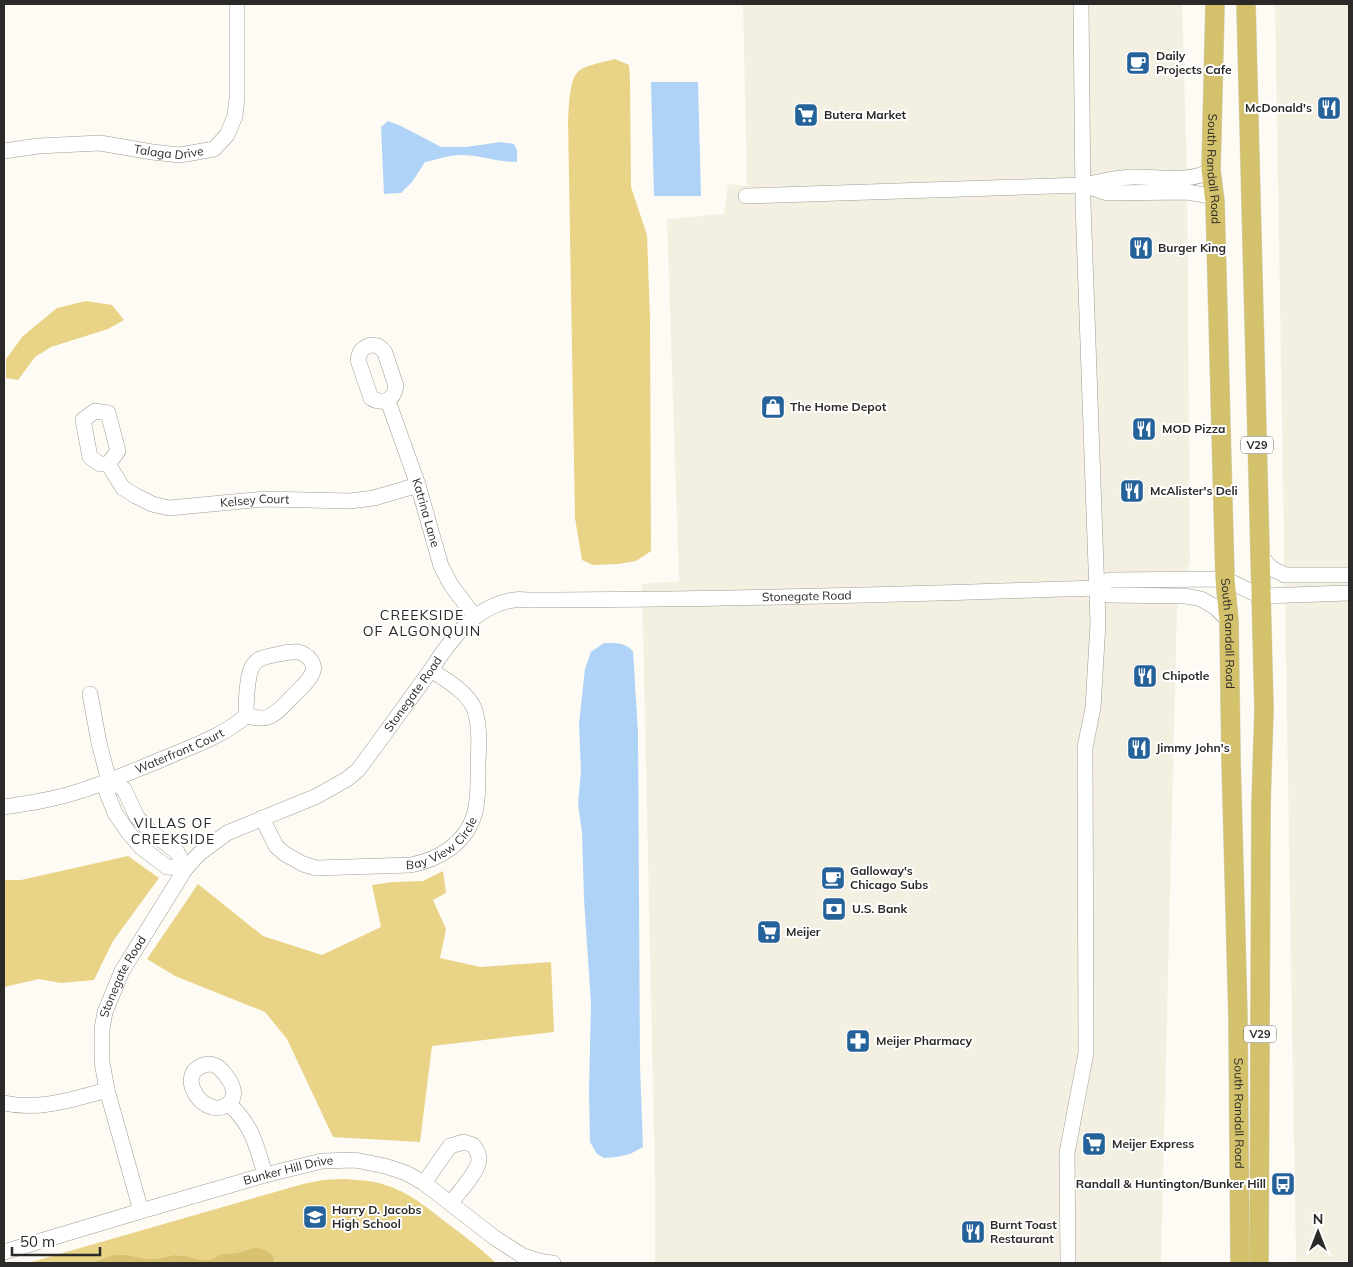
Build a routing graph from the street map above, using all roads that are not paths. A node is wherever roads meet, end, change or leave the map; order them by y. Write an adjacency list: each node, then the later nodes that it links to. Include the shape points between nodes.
1 (236, 4): 5 (street, Talaga Drive, via 235,116 226,135 214,149 180,155 100,143)
2 (1081, 4): 7 (street)
3 (1215, 4): 6 (main road, South Randall Road / V29)
4 (1246, 4): 13 (main road, South Randall Road / V29)
5 (4, 151)
6 (1211, 170): 7 (street, via 1194,177 1133,177); 9 (main road, South Randall Road / V29)
7 (1082, 185): 8 (street); 9 (street, via 1107,193 1187,192 1210,196); 16 (street)
8 (746, 196)
9 (1215, 202): 15 (main road, South Randall Road / V29)
10 (388, 400): 12 (street, Katrina Lane)
11 (108, 464): 12 (street, Kelsey Court, via 123,488 152,504 169,508 264,499 350,501 374,498)
12 (418, 484): 19 (street, Katrina Lane, via 441,566)
13 (1259, 554): 14 (street, via 1271,568 1285,575); 18 (main road, South Randall Road / V29)
14 (1349, 575)
15 (1225, 579): 16 (street, Stonegate Road, via 1109,580); 18 (street, Stonegate Road); 20 (main road, South Randall Road / V29)
16 (1096, 588): 19 (street, Stonegate Road, via 665,600 512,600); 20 (street, Stonegate Road, via 1108,595 1201,599); 38 (street, via 1098,623 1093,708 1085,747 1086,1053 1067,1153)
17 (1349, 593): 18 (street, Stonegate Road)
18 (1260, 596): 40 (main road, South Randall Road / V29, via 1264,709)
19 (475, 617): 21 (street, Stonegate Road, via 452,641)
20 (1229, 621): 39 (main road, South Randall Road / V29, via 1239,1036)
21 (432, 670): 26 (street, Stonegate Road, via 358,770 317,796); 26 (street, Bay View Circle, via 466,696 474,708 477,722 475,811 467,830 451,848 444,854 411,866 316,868 293,860 276,846)
22 (90, 694): 24 (street)
23 (246, 716): 23 (street, via 263,719 271,716 308,680 314,667 311,661 299,652 290,652 256,662 250,673); 24 (street, Waterfront Court, via 210,739)
24 (110, 780): 25 (street, Waterfront Court, via 47,800); 27 (street, via 107,793 128,832 142,848 167,867)
25 (4, 807)
26 (262, 818): 27 (street, Stonegate Road, via 227,833)
27 (186, 868): 28 (street, Stonegate Road, via 122,970 105,1012 102,1062)
28 (107, 1090): 29 (street, via 58,1103); 34 (street, Stonegate Road)
29 (4, 1104)
30 (228, 1104): 31 (street, via 252,1133)
31 (265, 1175): 32 (street, Bunker Hill Drive, via 322,1161 355,1160 385,1166); 34 (street, Bunker Hill Drive)
32 (424, 1183): 33 (street, Bunker Hill Drive); 33 (street, via 450,1146 464,1142 473,1144 479,1161)
33 (451, 1203): 36 (street, Bunker Hill Drive)
34 (141, 1210): 35 (street, Bunker Hill Drive)
35 (4, 1252)
36 (521, 1260): 37 (street, Bunker Hill Drive)
37 (553, 1263)
38 (1068, 1263)
39 (1240, 1263)
40 (1259, 1263)

